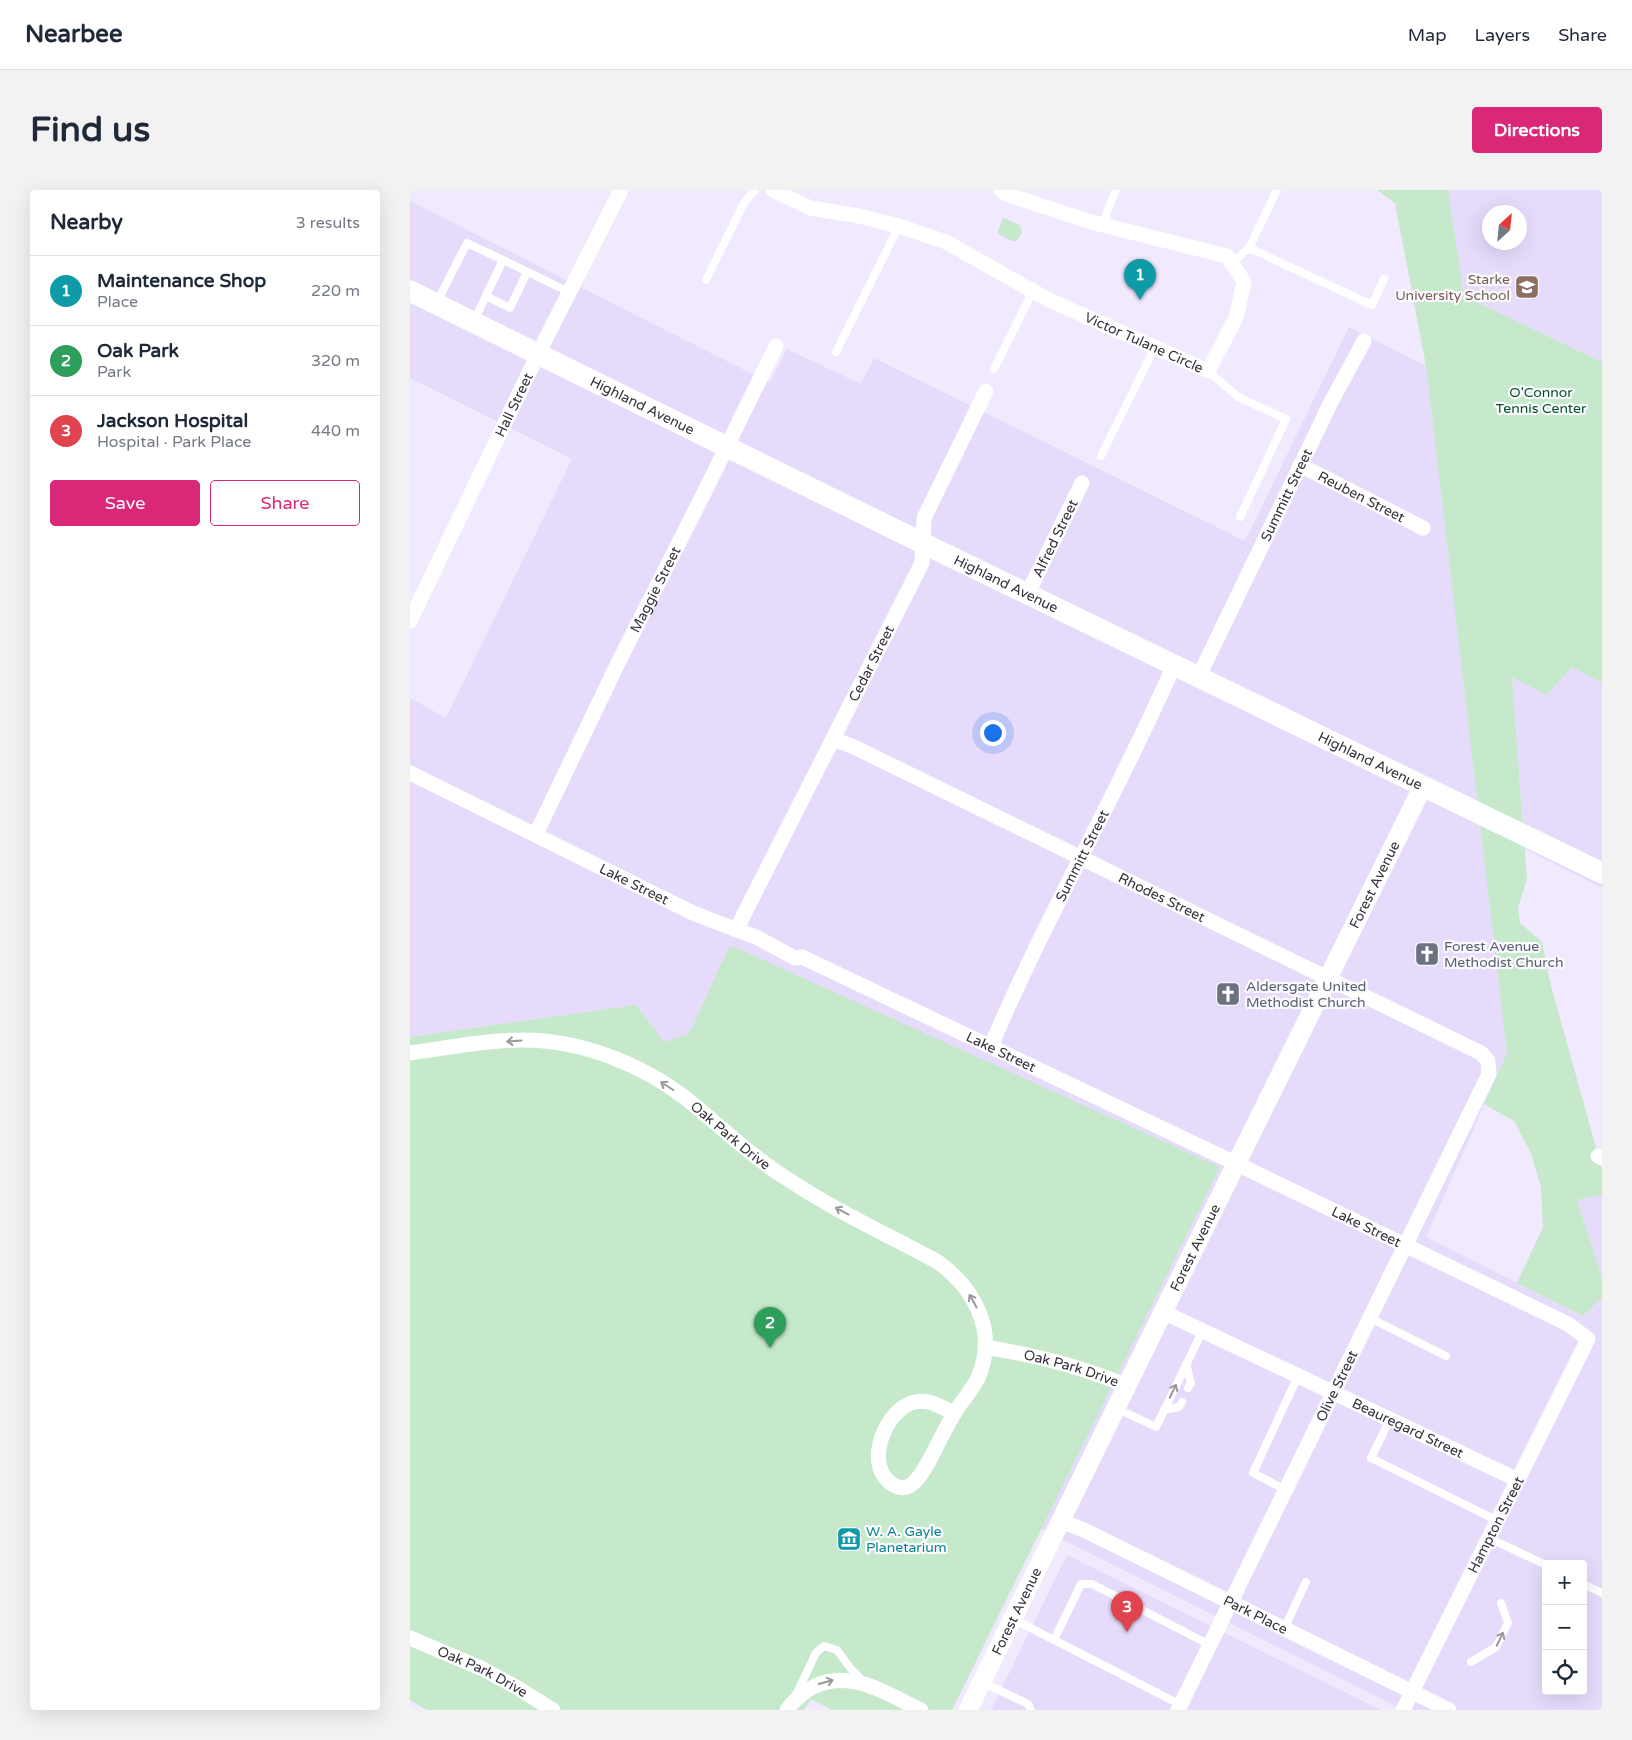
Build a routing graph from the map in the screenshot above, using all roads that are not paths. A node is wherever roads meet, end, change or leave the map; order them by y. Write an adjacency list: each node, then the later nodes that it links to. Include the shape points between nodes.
1 (620, 190): 17 (street, Hall Street)
2 (755, 190): 13 (lane, via 744,204)
3 (774, 190): 7 (street, Victor Tulane Circle, via 810,208)
4 (1001, 190): 8 (street)
5 (1116, 190): 8 (lane, via 1106,214)
6 (1277, 190): 9 (lane)
7 (899, 226): 16 (street, Victor Tulane Circle, via 946,242); 24 (lane)
8 (1106, 226): 11 (street, via 1227,256)
9 (1249, 248): 11 (lane); 14 (lane, via 1372,305)
10 (503, 260): 12 (lane); 18 (lane); 19 (lane, via 467,243)
11 (1232, 264): 27 (street, Victor Tulane Circle, via 1244,282 1236,318)
12 (527, 272): 17 (lane); 18 (lane, via 510,308)
13 (706, 280)
14 (1384, 280)
15 (410, 291): 19 (main road, Highland Avenue)
16 (1033, 291): 23 (street, Victor Tulane Circle); 26 (lane)
17 (569, 292): 25 (street, Hall Street)
18 (486, 296): 20 (lane)
19 (437, 304): 20 (main road, Highland Avenue)
20 (473, 322): 25 (main road, Highland Avenue)
21 (1364, 341): 31 (street, Summitt Street)
22 (776, 346): 29 (street, Maggie Street)
23 (1155, 347): 27 (street, Victor Tulane Circle); 30 (lane)
24 (836, 352)
25 (538, 354): 29 (main road, Highland Avenue); 37 (street, Hall Street)
26 (994, 369)
27 (1208, 371): 33 (lane, via 1238,397 1286,419)
28 (986, 391): 35 (street, Cedar Street, via 926,513)
29 (726, 447): 35 (main road, Highland Avenue); 43 (street, Maggie Street)
30 (1101, 456)
31 (1300, 465): 34 (street, Reuben Street); 39 (street, Summitt Street)
32 (1082, 483): 36 (street, Alfred Street)
33 (1240, 517)
34 (1423, 528)
35 (923, 542): 36 (main road, Highland Avenue); 40 (street, Cedar Street, via 922,563)
36 (1028, 593): 38 (main road, Highland Avenue)
37 (410, 621)
38 (1174, 665): 39 (main road, Highland Avenue); 44 (street, Summitt Street)
39 (1199, 676): 42 (main road, Highland Avenue)
40 (833, 739): 44 (street, Rhodes Street); 46 (street, Cedar Street)
41 (410, 773): 43 (street, Lake Street)
42 (1423, 786): 45 (main road, Highland Avenue); 47 (street, Forest Avenue)
43 (536, 834): 46 (street, Lake Street, via 694,913)
44 (1080, 858): 47 (street, Rhodes Street); 48 (street, Summitt Street)
45 (1602, 873)
46 (736, 930): 48 (street, Lake Street, via 794,958 802,957)
47 (1328, 978): 50 (street, Rhodes Street, via 1481,1053); 51 (street, Forest Avenue)
48 (991, 1046): 51 (street, Lake Street)
49 (410, 1054): 57 (street, Oak Park Drive, one-way to 49, via 985,1331 976,1305 966,1288 948,1269 788,1180 686,1099 646,1073 614,1058 555,1042 489,1042)
50 (1488, 1060): 52 (street, Olive Street, via 1489,1074)
51 (1237, 1164): 52 (street, Lake Street); 53 (street, Forest Avenue)
52 (1405, 1245): 54 (street, Olive Street); 56 (street, Lake Street, via 1568,1324)
53 (1163, 1312): 55 (street, Beauregard Street); 61 (street, Forest Avenue)
54 (1370, 1318): 58 (lane); 63 (street, Olive Street)
55 (1203, 1330): 59 (lane); 60 (street, Beauregard Street)
56 (1588, 1339): 69 (street, Hampton Street)
57 (985, 1347): 61 (street, Oak Park Drive, via 1038,1356); 67 (street, Oak Park Drive, via 980,1372)
58 (1446, 1356)
59 (1186, 1364): 62 (lane, via 1191,1383); 66 (lane, one-way to 59)
60 (1298, 1376): 63 (street, Beauregard Street); 70 (lane, via 1253,1473)
61 (1127, 1386): 65 (street, Forest Avenue)
62 (1188, 1388)
63 (1334, 1393): 68 (street, Beauregard Street); 70 (street, Olive Street)
64 (1182, 1402): 66 (lane, via 1179,1407)
65 (1116, 1408): 66 (lane, via 1156,1427); 71 (street, Forest Avenue)
66 (1164, 1410)
67 (954, 1413): 67 (street, Oak Park Drive, via 927,1401 905,1405 898,1410 878,1446 878,1462 888,1480 903,1488 920,1477)
68 (1390, 1419): 69 (street, Beauregard Street); 72 (lane, via 1371,1458)
69 (1518, 1480): 72 (street, Hampton Street)
70 (1286, 1490): 78 (street, Olive Street)
71 (1061, 1521): 78 (street, Park Place); 80 (street, Forest Avenue)
72 (1498, 1521): 73 (street, Hampton Street)
73 (1489, 1538): 74 (lane); 88 (street, Hampton Street)
74 (1542, 1564)
75 (1306, 1582): 81 (lane)
76 (1587, 1586): 77 (lane)
77 (1602, 1593)
78 (1232, 1602): 81 (street, Park Place); 84 (street, Olive Street)
79 (1501, 1603): 85 (lane, one-way to 79, via 1496,1647 1508,1623)
80 (1013, 1619): 83 (lane); 86 (street, Forest Avenue)
81 (1284, 1629): 88 (street, Park Place)
82 (410, 1638): 91 (street, Oak Park Drive, via 483,1669)
83 (1054, 1640): 84 (lane, via 1081,1584 1092,1584); 90 (lane)
84 (1210, 1645): 90 (street, Olive Street)
85 (1471, 1662)
86 (982, 1682): 93 (street, Forest Avenue); 94 (lane, via 1028,1704)
87 (865, 1683): 89 (street, one-way to 87, via 804,1692 820,1683 834,1680); 89 (lane, via 837,1650 824,1646 816,1653); 92 (street)
88 (1412, 1692): 95 (street, Hampton Street); 96 (street, Park Place)
89 (790, 1706)
90 (1180, 1708)
91 (553, 1710)
92 (921, 1710)
93 (968, 1710)
94 (1031, 1710)
95 (1403, 1710)
96 (1449, 1710)

